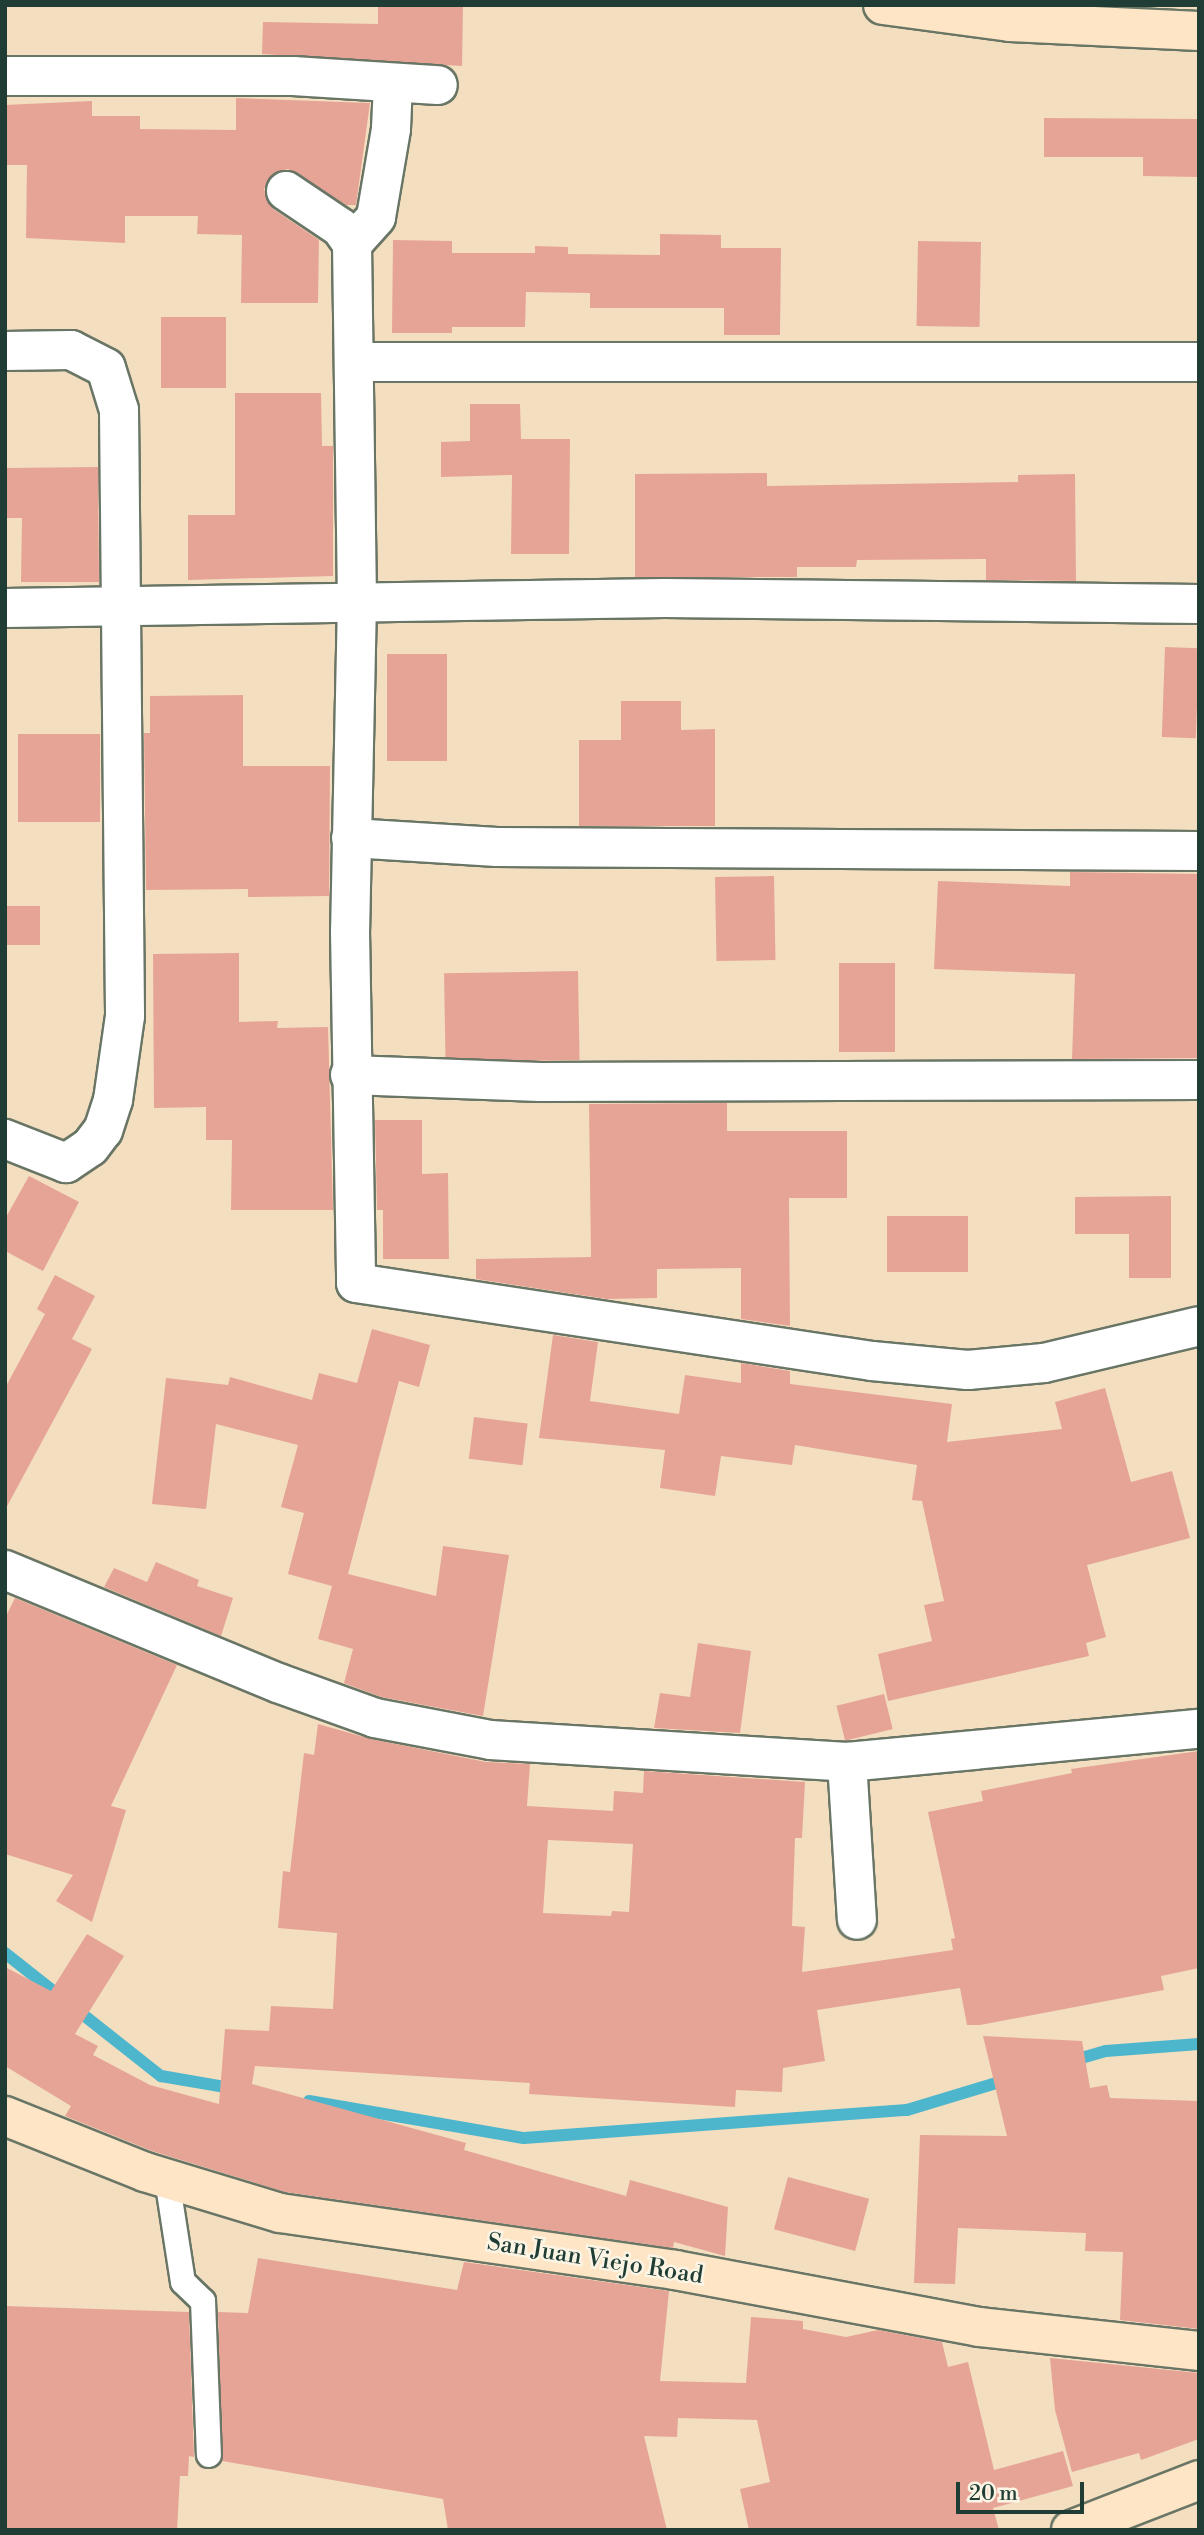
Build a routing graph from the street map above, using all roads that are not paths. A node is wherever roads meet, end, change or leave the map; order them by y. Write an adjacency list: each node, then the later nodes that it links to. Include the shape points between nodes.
1 (883, 5): 2 (street, via 1010,22)
2 (1199, 31)
3 (5, 76): 4 (street, via 293,76)
4 (393, 83): 5 (street); 7 (street, via 391,130 376,217)
5 (438, 85)
6 (286, 191): 7 (street, via 341,229)
7 (352, 244): 9 (street)
8 (5, 351): 14 (street, via 71,350 106,368 119,410)
9 (356, 362): 10 (street); 11 (street)
10 (1199, 362)
11 (357, 601): 12 (street, via 665,598); 14 (street); 15 (street)
12 (1199, 604)
13 (5, 608): 14 (street)
14 (120, 610): 19 (street, via 125,1016 113,1100 103,1130 90,1147 66,1163)
15 (351, 838): 16 (street, via 497,847); 17 (street)
16 (1199, 851)
17 (350, 1075): 18 (street, via 540,1082); 20 (street, via 356,1283 872,1361 968,1370 1044,1363)
18 (1199, 1080)
19 (5, 1139)
20 (1199, 1326)
21 (5, 1570): 23 (street, via 278,1683 376,1718 490,1740)
22 (1199, 1729): 23 (street)
23 (848, 1762): 24 (street)
24 (857, 1920)
25 (5, 2116): 26 (street, San Juan Viejo Road)
26 (167, 2179): 27 (street, San Juan Viejo Road, via 280,2213 675,2270 979,2327); 28 (lane, via 183,2281 203,2301)
27 (1199, 2351)
28 (209, 2455)
29 (1199, 2480): 30 (street)
30 (1071, 2530)

